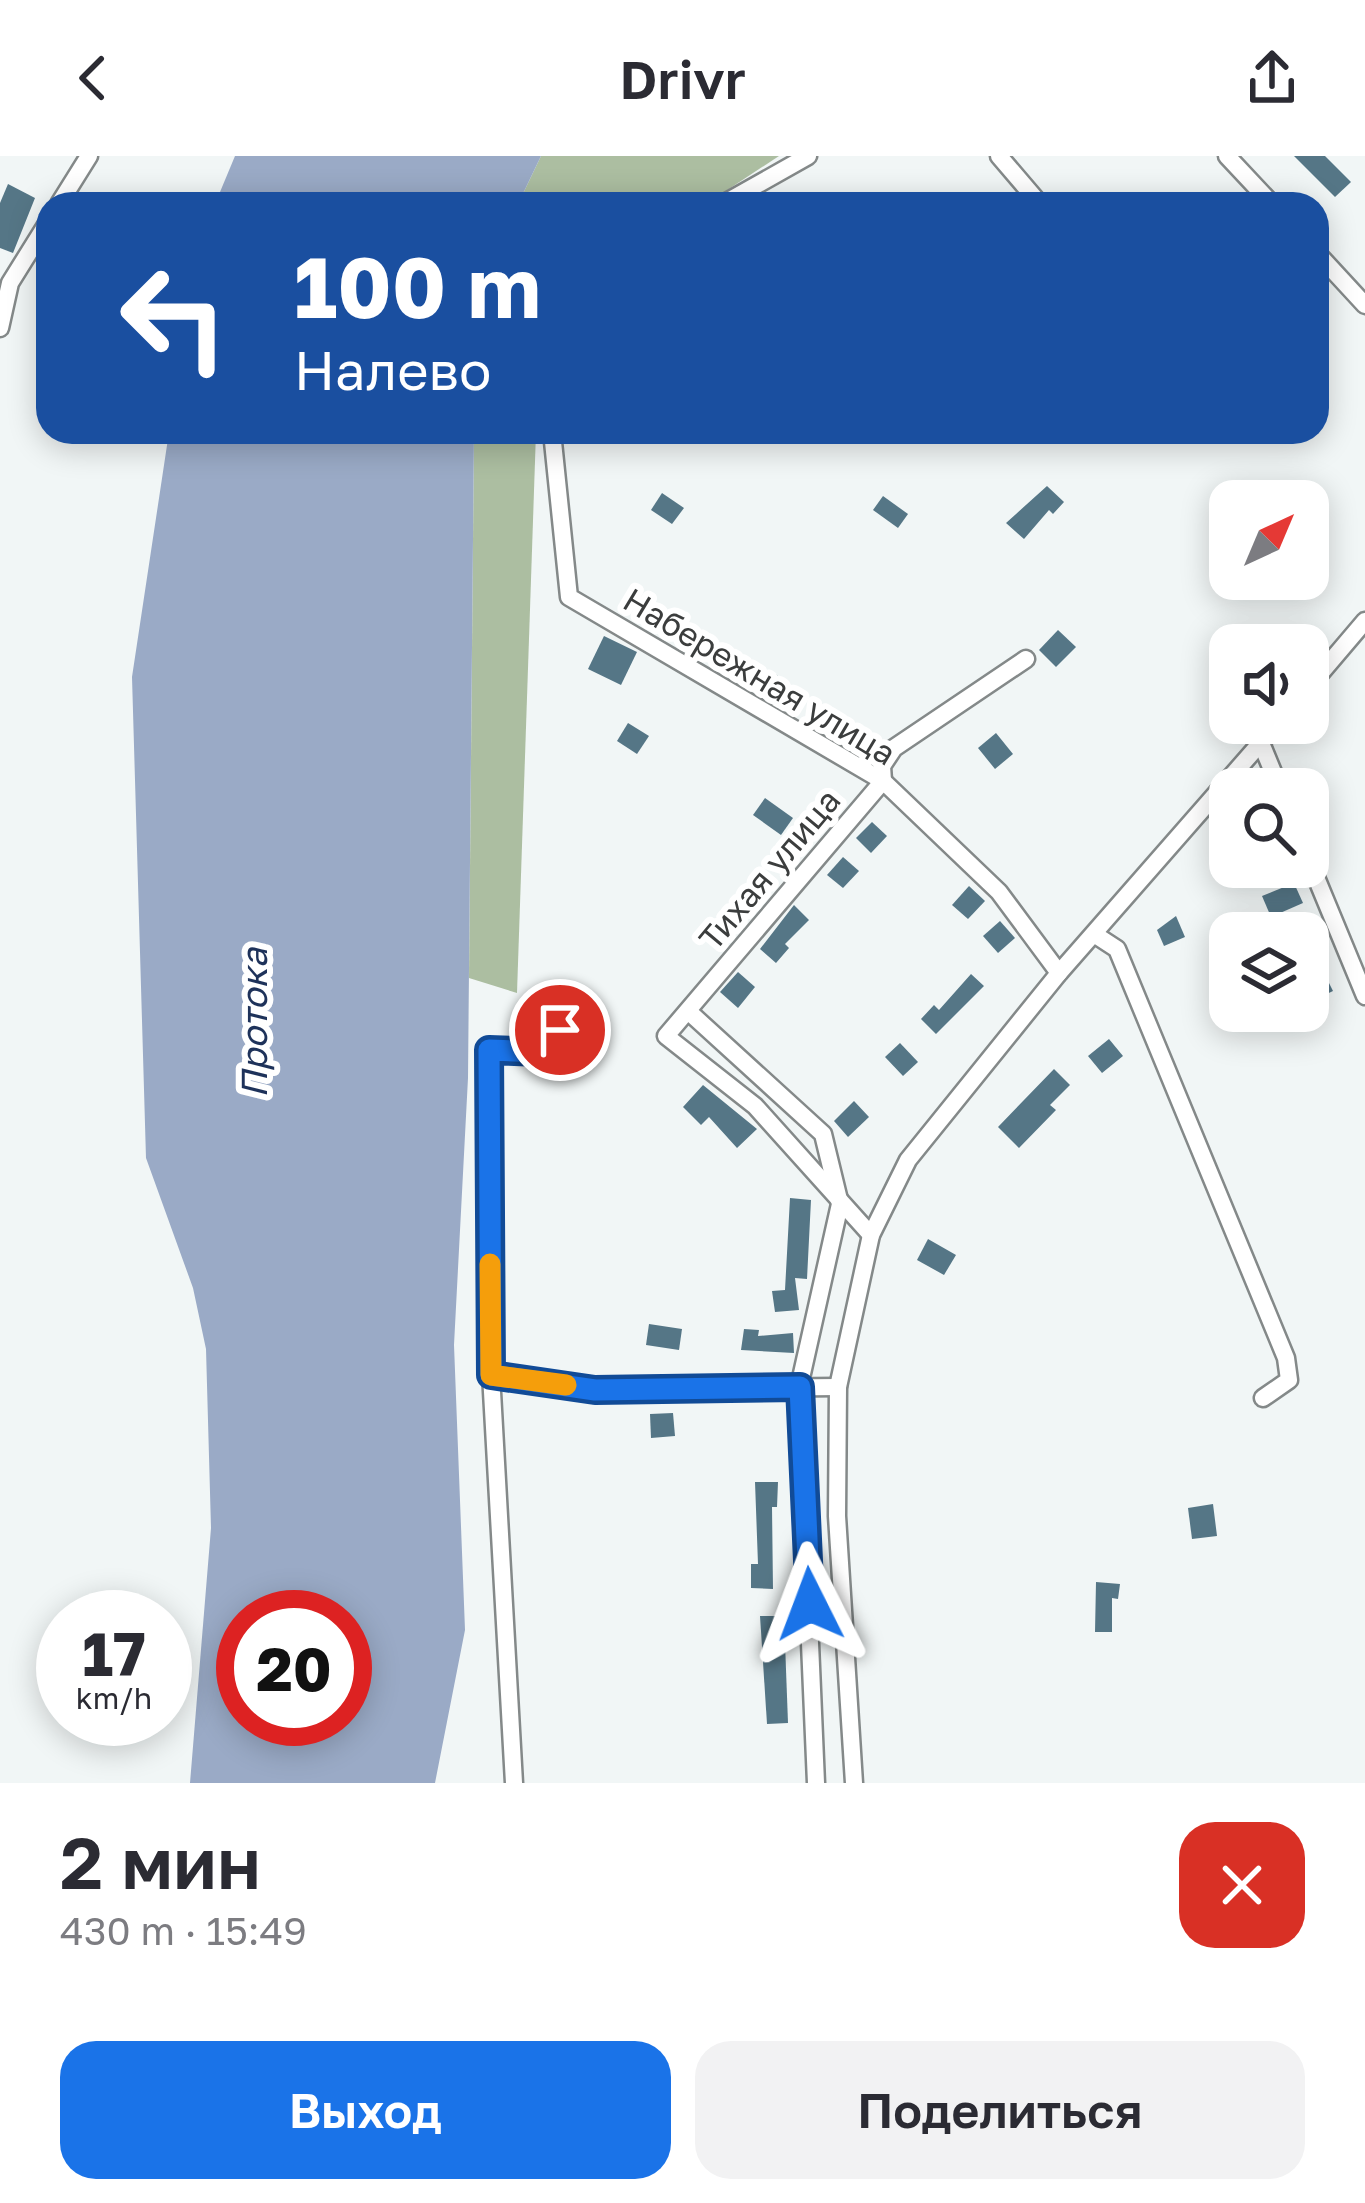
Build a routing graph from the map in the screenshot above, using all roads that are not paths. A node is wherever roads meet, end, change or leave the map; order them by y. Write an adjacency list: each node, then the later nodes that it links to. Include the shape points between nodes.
1 (89, 156): 5 (street)
2 (808, 156): 6 (street)
3 (999, 156): 7 (street)
4 (1228, 156): 8 (street)
5 (66, 192)
6 (744, 192)
7 (1030, 192)
8 (1261, 192)
9 (36, 239): 11 (street)
10 (1329, 266): 12 (street)
11 (5, 282): 13 (street)
12 (1365, 305)
13 (0, 328)
14 (553, 444): 19 (street, Набережная улица, via 568,597)
15 (1365, 622): 17 (street)
16 (1026, 659): 19 (street, Тихая улица, via 894,748)
17 (1329, 664)
18 (1260, 744): 21 (street)
19 (883, 781): 22 (street, Набережная улица, via 999,892); 25 (street, Тихая улица)
20 (1320, 888): 23 (street)
21 (1094, 934): 22 (street); 31 (street, via 1117,949 1286,1358 1289,1380)
22 (1059, 973): 27 (street, via 908,1160)
23 (1365, 996)
24 (581, 1007): 28 (street, via 540,1052 489,1050)
25 (688, 1011): 26 (street, via 824,1134); 26 (street, Тихая улица, via 666,1036 755,1106)
26 (840, 1204): 27 (street); 29 (street)
27 (872, 1235): 30 (street)
28 (491, 1375): 29 (street, via 595,1390); 34 (street)
29 (800, 1387): 30 (street); 33 (street)
30 (838, 1388): 32 (street)
31 (1263, 1398)
32 (848, 1689): 33 (street); 36 (street)
33 (814, 1690): 35 (street)
34 (514, 1783)
35 (816, 1783)
36 (854, 1783)

